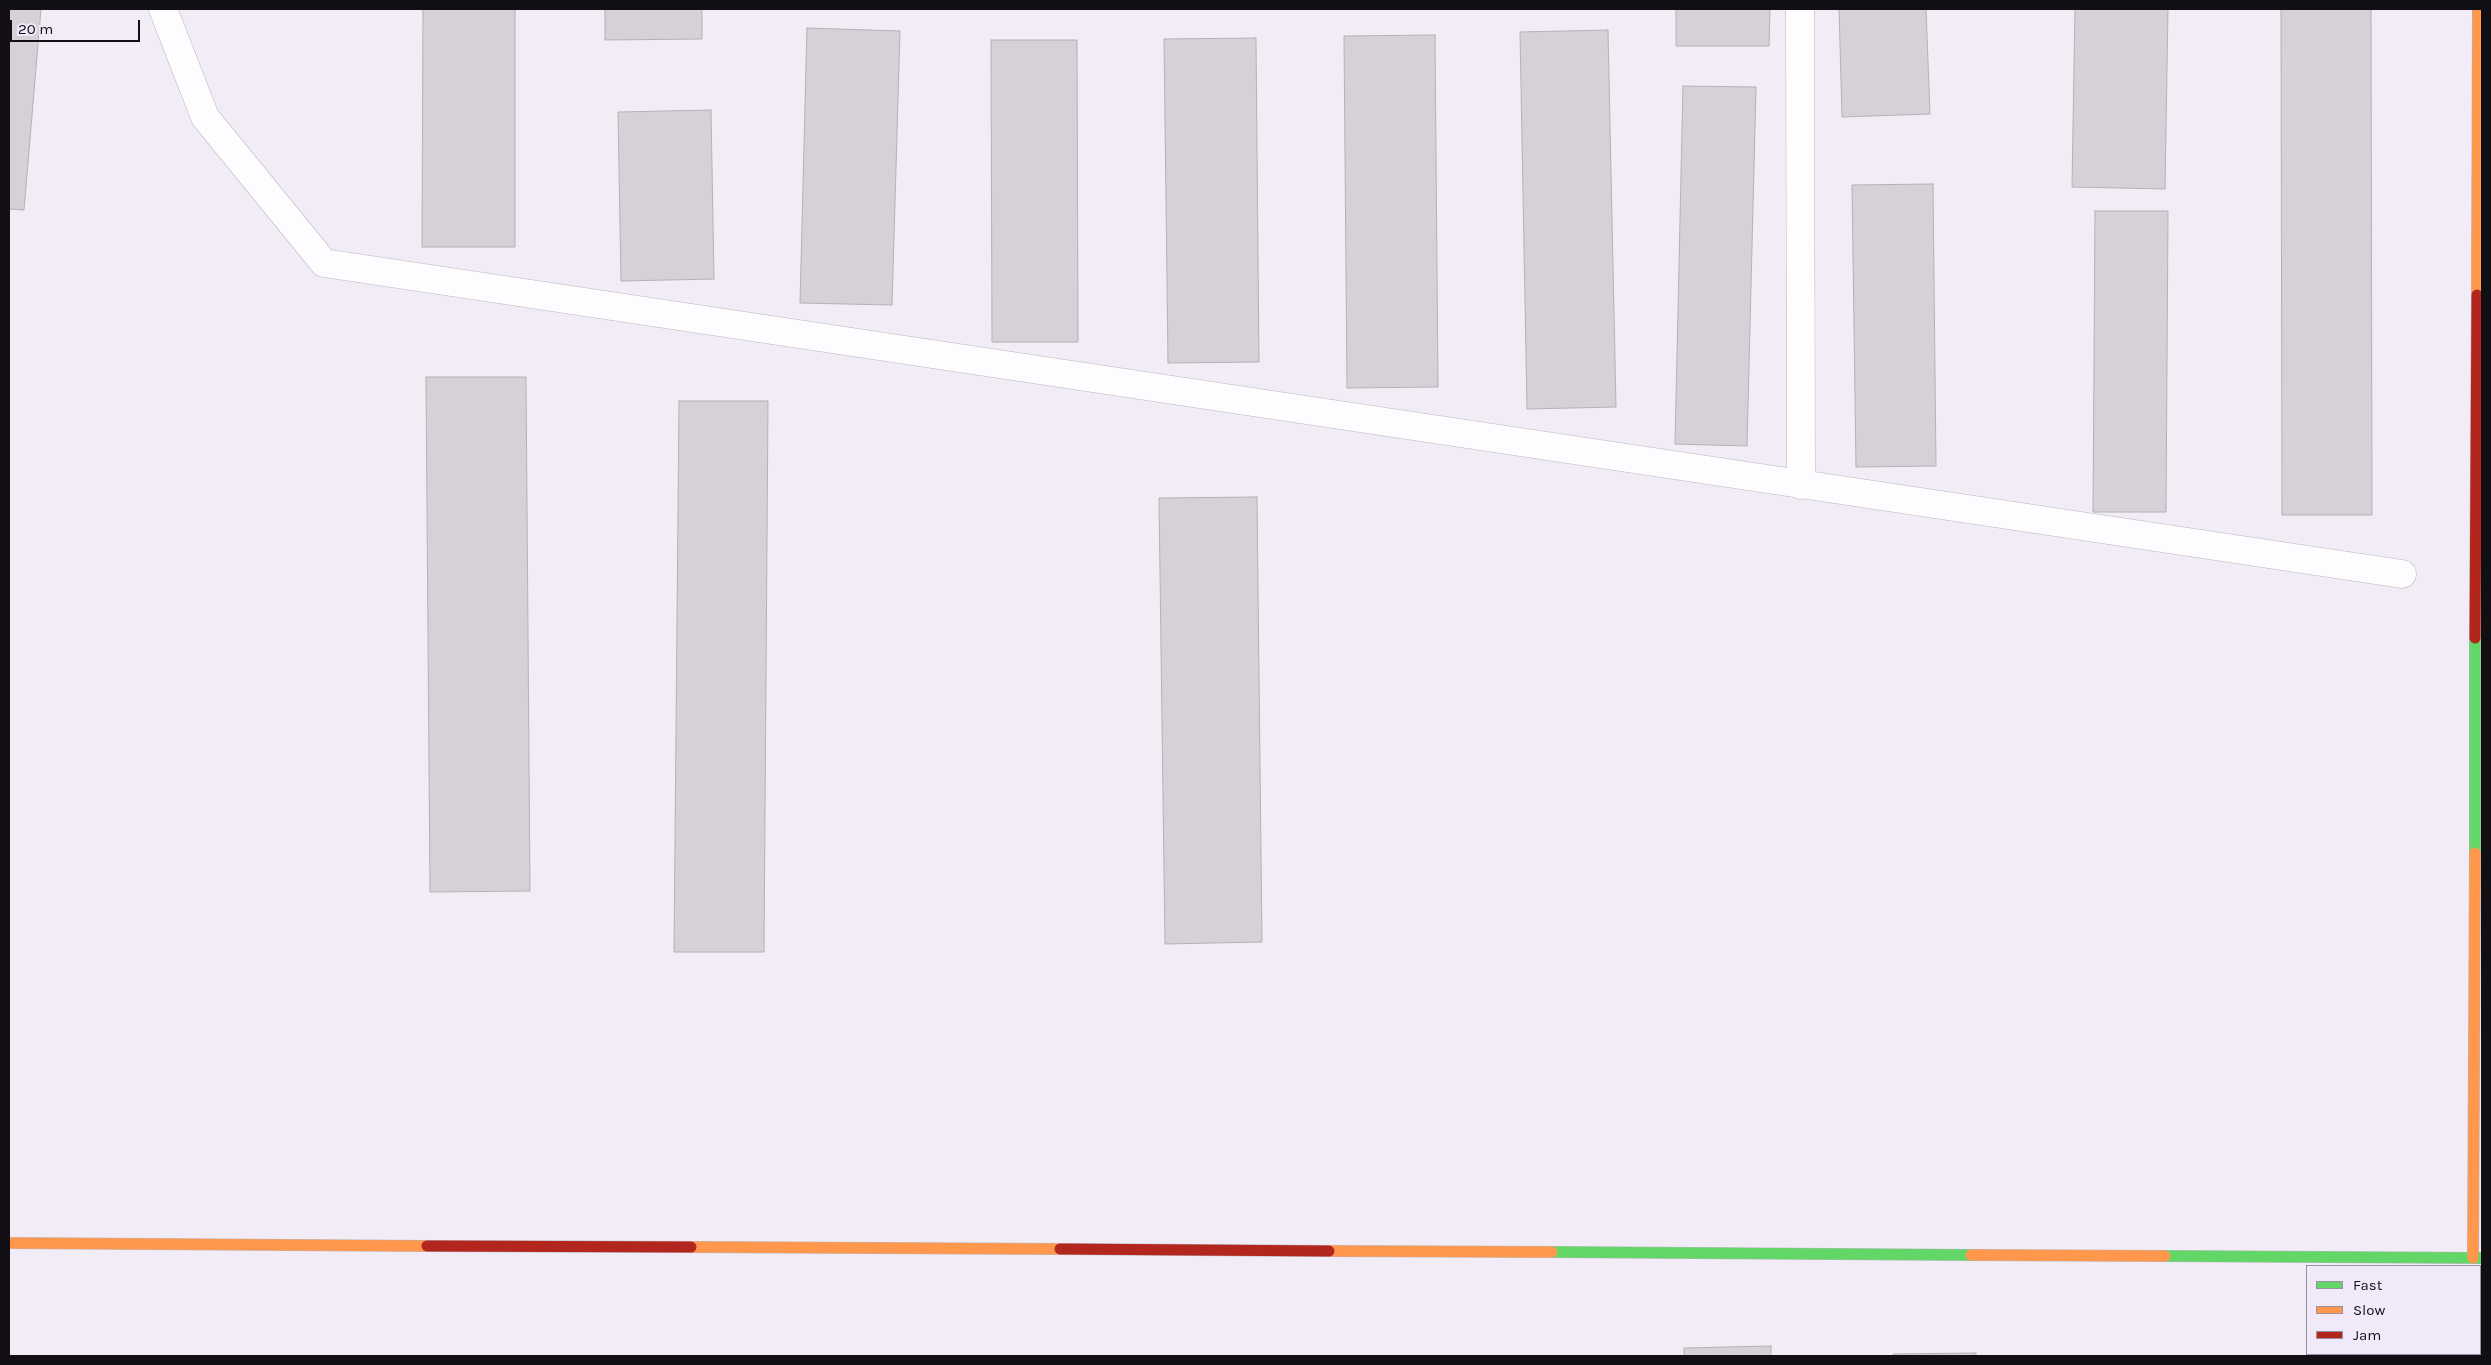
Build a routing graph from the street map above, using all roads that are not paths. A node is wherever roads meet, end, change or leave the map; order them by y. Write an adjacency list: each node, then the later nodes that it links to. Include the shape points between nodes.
1 (163, 9): 5 (street, via 206,117 324,263)
2 (1800, 9): 5 (street)
3 (2478, 9): 4 (street)
4 (2479, 424): 8 (street)
5 (1802, 485): 6 (street)
6 (2402, 574)
7 (9, 1243): 8 (street)
8 (2478, 1258)

